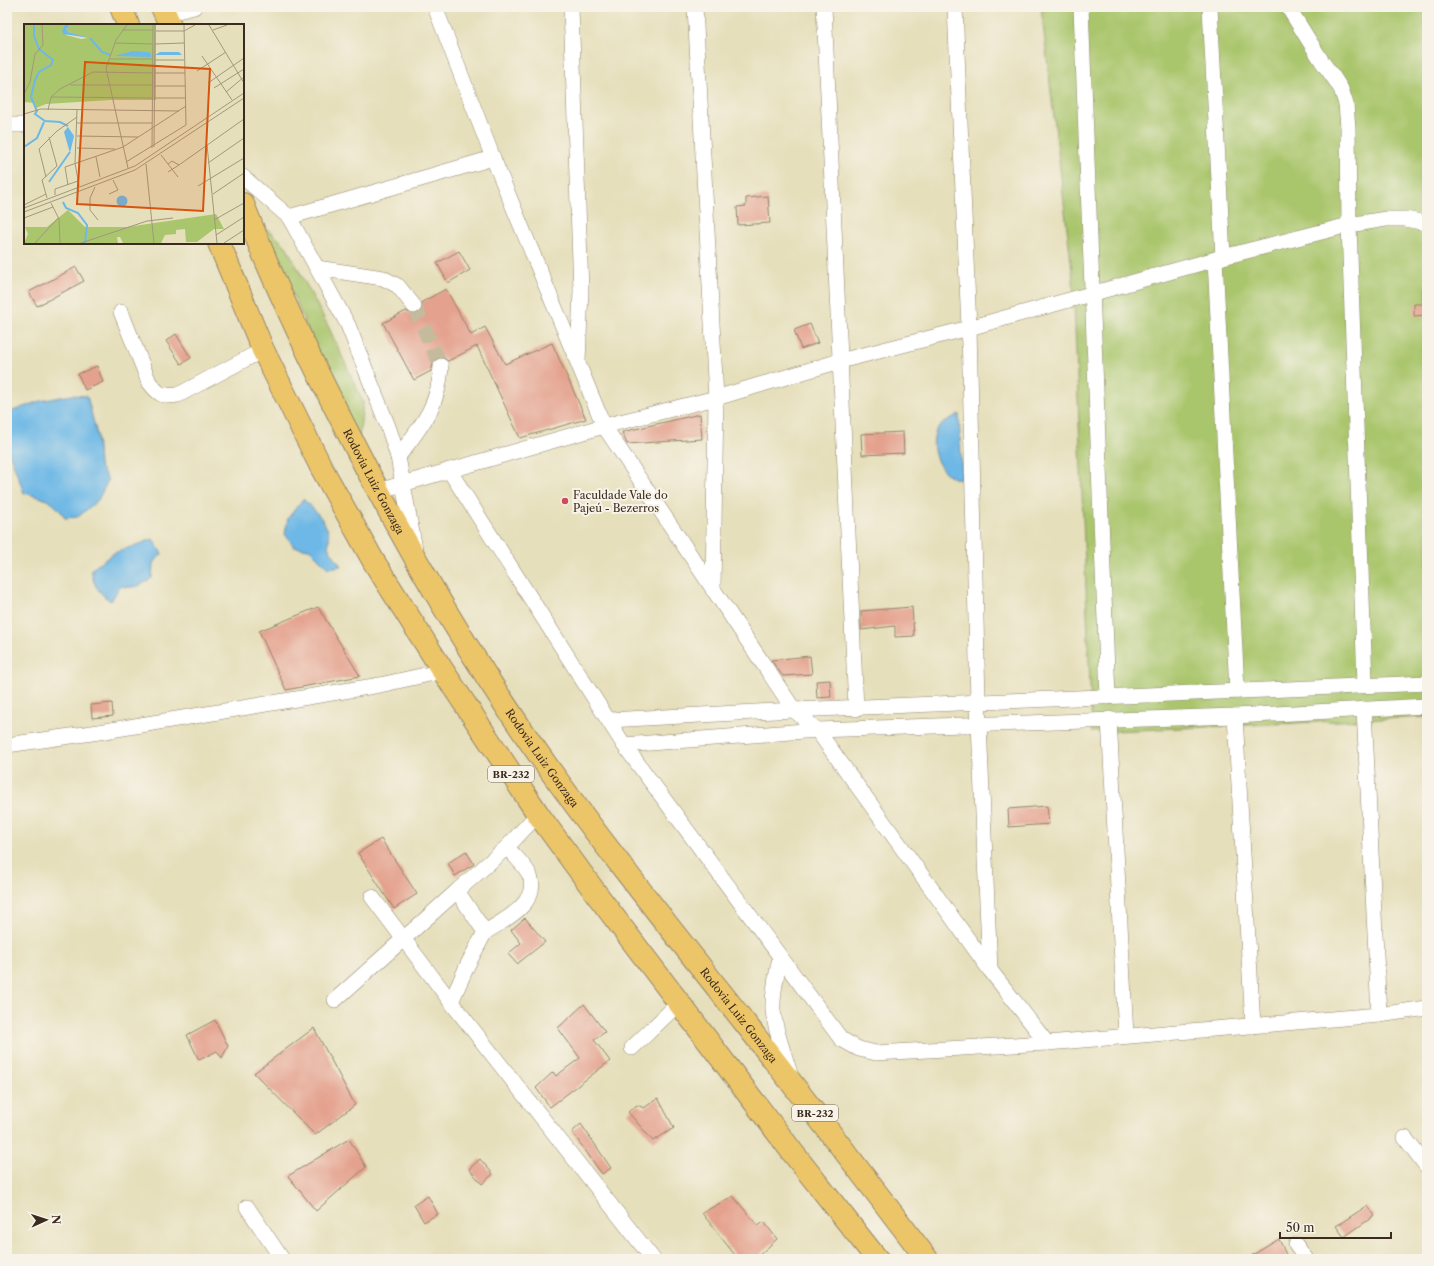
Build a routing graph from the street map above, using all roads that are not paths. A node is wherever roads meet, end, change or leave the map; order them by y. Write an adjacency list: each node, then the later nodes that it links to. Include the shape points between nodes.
1 (121, 7): 12 (highway)
2 (194, 7): 11 (street)
3 (435, 7): 15 (street)
4 (571, 7): 31 (street, via 581,290)
5 (695, 7): 32 (street)
6 (824, 7): 29 (street)
7 (954, 7): 27 (street)
8 (1081, 7): 24 (street)
9 (1210, 7): 22 (street)
10 (1288, 7): 20 (street, via 1338,83 1346,104)
11 (166, 15)
12 (128, 24)
13 (7, 125): 14 (street)
14 (24, 125)
15 (493, 158): 18 (street); 31 (street)
16 (244, 178): 18 (street)
17 (244, 207): 37 (highway, Rodovia Luiz Gonzaga / BR-232, via 303,346)
18 (289, 217): 23 (street)
19 (1427, 223): 20 (street, via 1386,219)
20 (1348, 225): 22 (street); 42 (street)
21 (219, 244): 28 (highway, BR-232)
22 (1219, 258): 24 (street); 43 (street)
23 (317, 268): 25 (street, via 383,278 398,286); 34 (street, via 348,325)
24 (1092, 294): 27 (street); 44 (street)
25 (414, 306)
26 (121, 312): 28 (street, via 148,382 165,397 178,395)
27 (969, 328): 29 (street); 45 (street)
28 (263, 350): 40 (highway, BR-232, via 332,488 374,562)
29 (840, 361): 32 (street); 47 (street)
30 (440, 366): 34 (street, via 435,402)
31 (578, 366): 33 (street)
32 (716, 398): 33 (street); 39 (street)
33 (604, 426): 35 (street); 39 (street)
34 (398, 457): 36 (street)
35 (449, 470): 36 (street); 51 (street)
36 (403, 485): 37 (street); 38 (street)
37 (378, 491): 38 (highway, Rodovia Luiz Gonzaga / BR-232)
38 (418, 564): 74 (highway, Rodovia Luiz Gonzaga / BR-232, via 482,670 547,766)
39 (713, 590): 49 (street)
40 (443, 671): 55 (street, via 380,685); 57 (highway, BR-232)
41 (1427, 683): 42 (street)
42 (1366, 684): 43 (street)
43 (1237, 691): 44 (street)
44 (1108, 696): 45 (street)
45 (978, 702): 47 (street); 53 (street)
46 (1427, 706): 48 (street)
47 (856, 709): 49 (street)
48 (1364, 709): 50 (street); 69 (street)
49 (794, 710): 51 (street); 54 (street)
50 (1235, 716): 52 (street); 70 (street)
51 (609, 720): 56 (street)
52 (1109, 720): 53 (street); 71 (street)
53 (980, 725): 54 (street); 64 (street)
54 (817, 730): 56 (street); 64 (street)
55 (7, 745)
56 (624, 745): 63 (street)
57 (538, 814): 58 (street); 67 (highway, BR-232)
58 (508, 847): 59 (street); 61 (street, via 530,875 531,891 516,913)
59 (457, 891): 61 (street); 62 (street)
60 (372, 896): 62 (street)
61 (486, 932): 66 (street)
62 (403, 938): 65 (street); 66 (street)
63 (780, 957): 72 (street, via 841,1039 858,1049 876,1053); 74 (street, via 773,1010)
64 (990, 970): 72 (street)
65 (335, 1000)
66 (451, 1002): 80 (street)
67 (680, 1002): 73 (street); 81 (highway, BR-232)
68 (1427, 1008): 69 (street)
69 (1379, 1015): 70 (street)
70 (1253, 1026): 71 (street)
71 (1126, 1036): 72 (street)
72 (1047, 1043)
73 (632, 1048)
74 (794, 1086): 82 (highway, Rodovia Luiz Gonzaga / BR-232)
75 (1405, 1138): 76 (street)
76 (1427, 1167)
77 (248, 1206): 79 (street)
78 (1296, 1246): 83 (street)
79 (282, 1259)
80 (653, 1259)
81 (876, 1259)
82 (927, 1259)
83 (1306, 1259)

